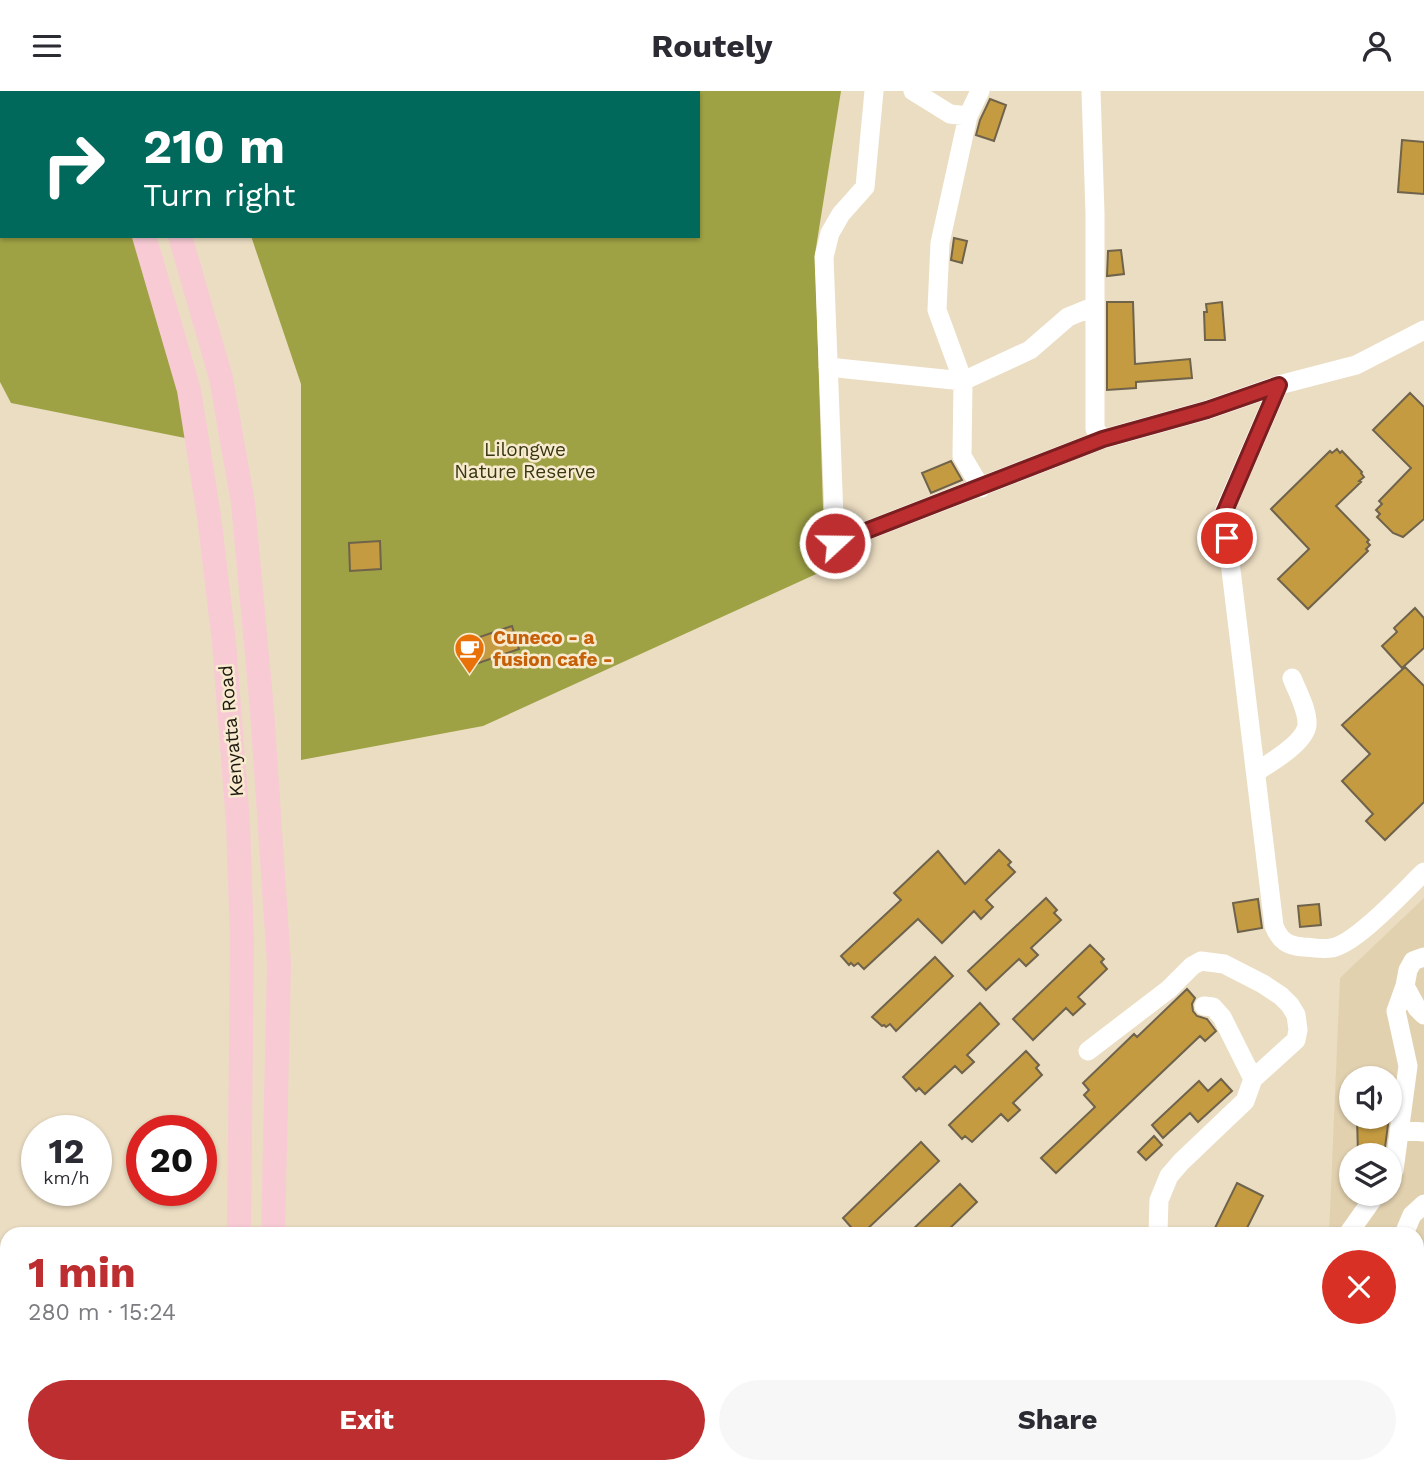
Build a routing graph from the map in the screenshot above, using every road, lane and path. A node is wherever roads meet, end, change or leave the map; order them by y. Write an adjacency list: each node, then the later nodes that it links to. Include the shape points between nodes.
1 (874, 91): 10 (street, via 865,187 841,214 824,257)
2 (913, 91): 5 (street, via 950,114)
3 (979, 91): 5 (street)
4 (1091, 91): 8 (street)
5 (968, 116): 11 (street, via 940,243 937,310)
6 (145, 238): 29 (main road, Kenyatta Road, via 189,390 224,642 242,940)
7 (181, 238): 30 (main road, Kenyatta Road, via 220,378 243,503 279,964)
8 (1095, 306): 11 (street, via 1068,317 1030,350); 13 (street, via 1096,429)
9 (1424, 330): 12 (street, via 1356,365)
10 (828, 367): 11 (street); 14 (street, via 835,543)
11 (963, 381): 14 (street, via 962,456)
12 (1279, 385): 13 (street); 16 (street, via 1224,513)
13 (1103, 439): 14 (street)
14 (981, 488)
15 (1292, 678): 16 (street, via 1307,725 1283,755)
16 (1256, 772): 17 (street, via 1274,926 1285,943 1331,949 1345,943)
17 (1424, 872)
18 (1424, 957): 19 (street, via 1413,961)
19 (1405, 986): 21 (street); 24 (street, via 1396,1011 1408,1066)
20 (1204, 1006): 23 (street, via 1213,1007 1222,1017)
21 (1424, 1015)
22 (1088, 1051): 23 (street, via 1192,966 1211,961 1281,996 1296,1015 1296,1040)
23 (1253, 1079): 31 (street, via 1245,1101 1169,1177 1159,1200)
24 (1399, 1130): 25 (street); 26 (street)
25 (1424, 1132)
26 (1397, 1143)
27 (1424, 1204): 33 (street)
28 (1368, 1206): 32 (street)
29 (239, 1227)
30 (273, 1227)
31 (1158, 1227)
32 (1353, 1227)
33 (1407, 1227)

